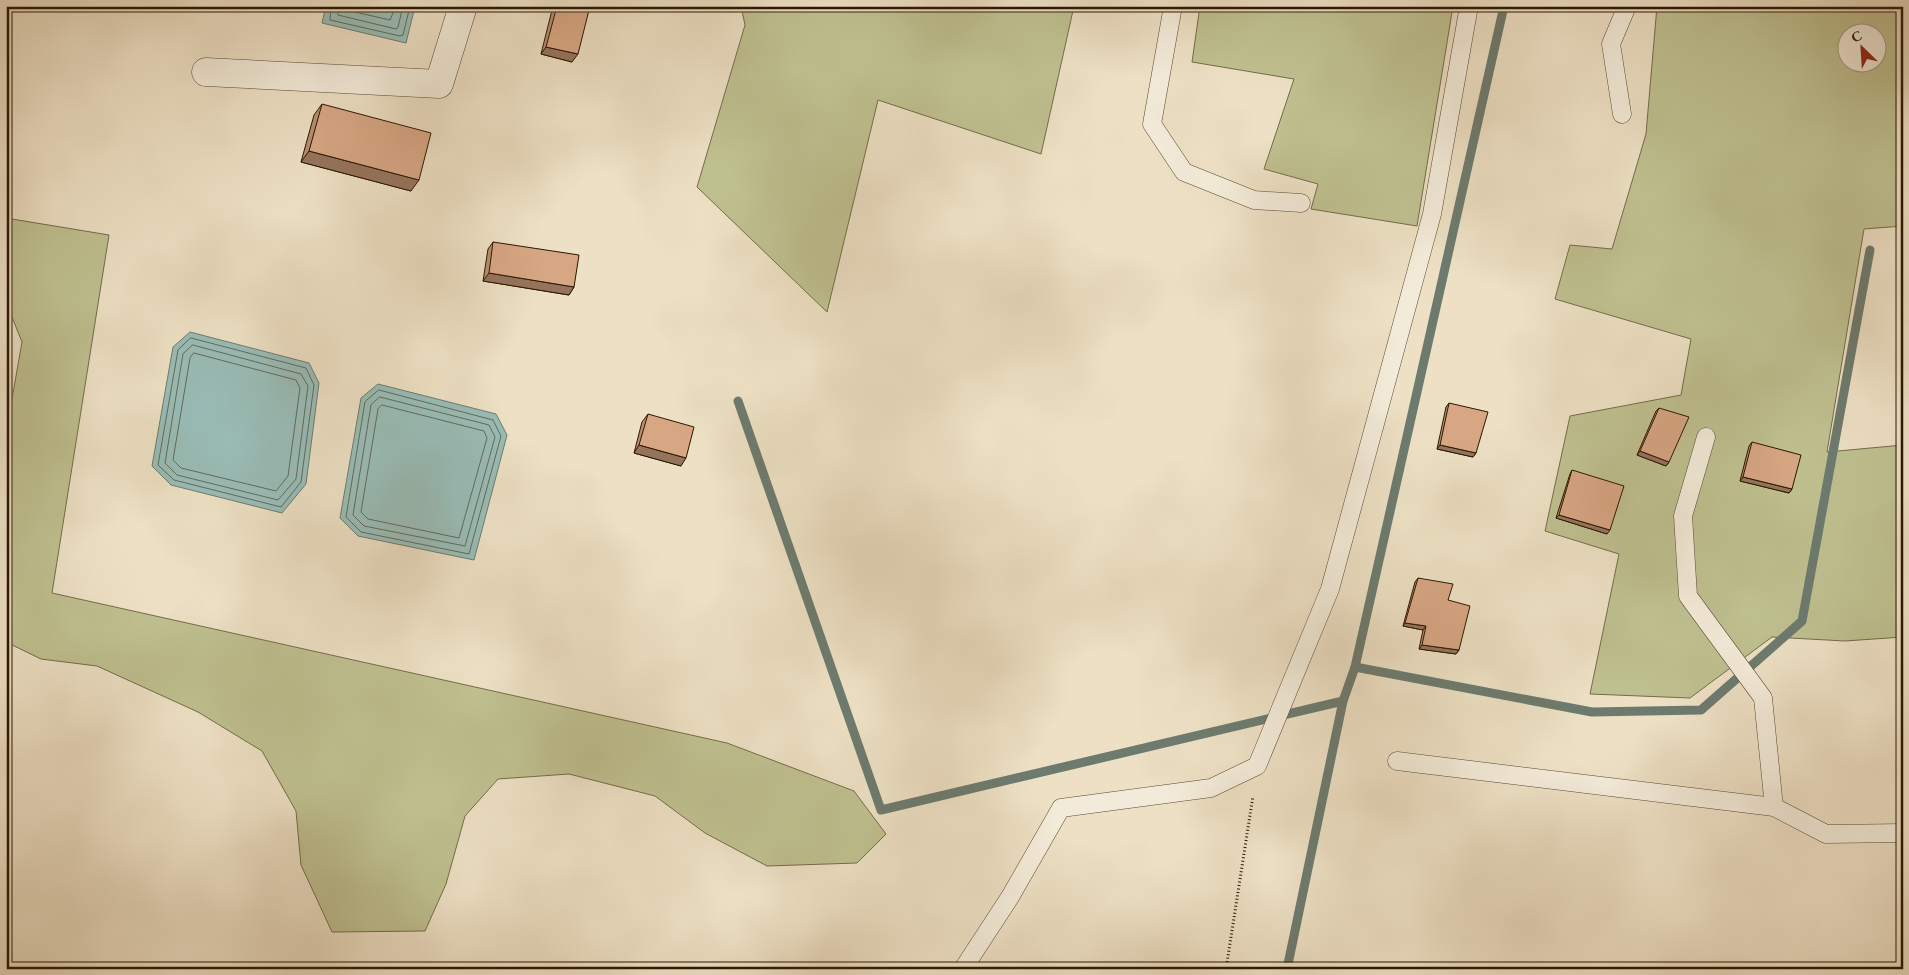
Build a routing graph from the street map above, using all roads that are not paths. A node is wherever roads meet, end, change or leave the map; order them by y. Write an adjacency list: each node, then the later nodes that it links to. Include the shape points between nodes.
1 (463, 6): 5 (street, via 439,84)
2 (1173, 6): 7 (lane, via 1152,124 1184,172 1254,200)
3 (1469, 6): 12 (lane, via 1432,214 1330,589 1257,766 1211,788 1061,808 1010,897)
4 (1627, 6): 6 (lane, via 1611,44)
5 (206, 72)
6 (1622, 114)
7 (1301, 203)
8 (1706, 437): 10 (lane, via 1683,516 1688,596 1763,698)
9 (1397, 761): 10 (lane)
10 (1774, 807): 11 (lane, via 1826,834)
11 (1903, 833)
12 (962, 969)

